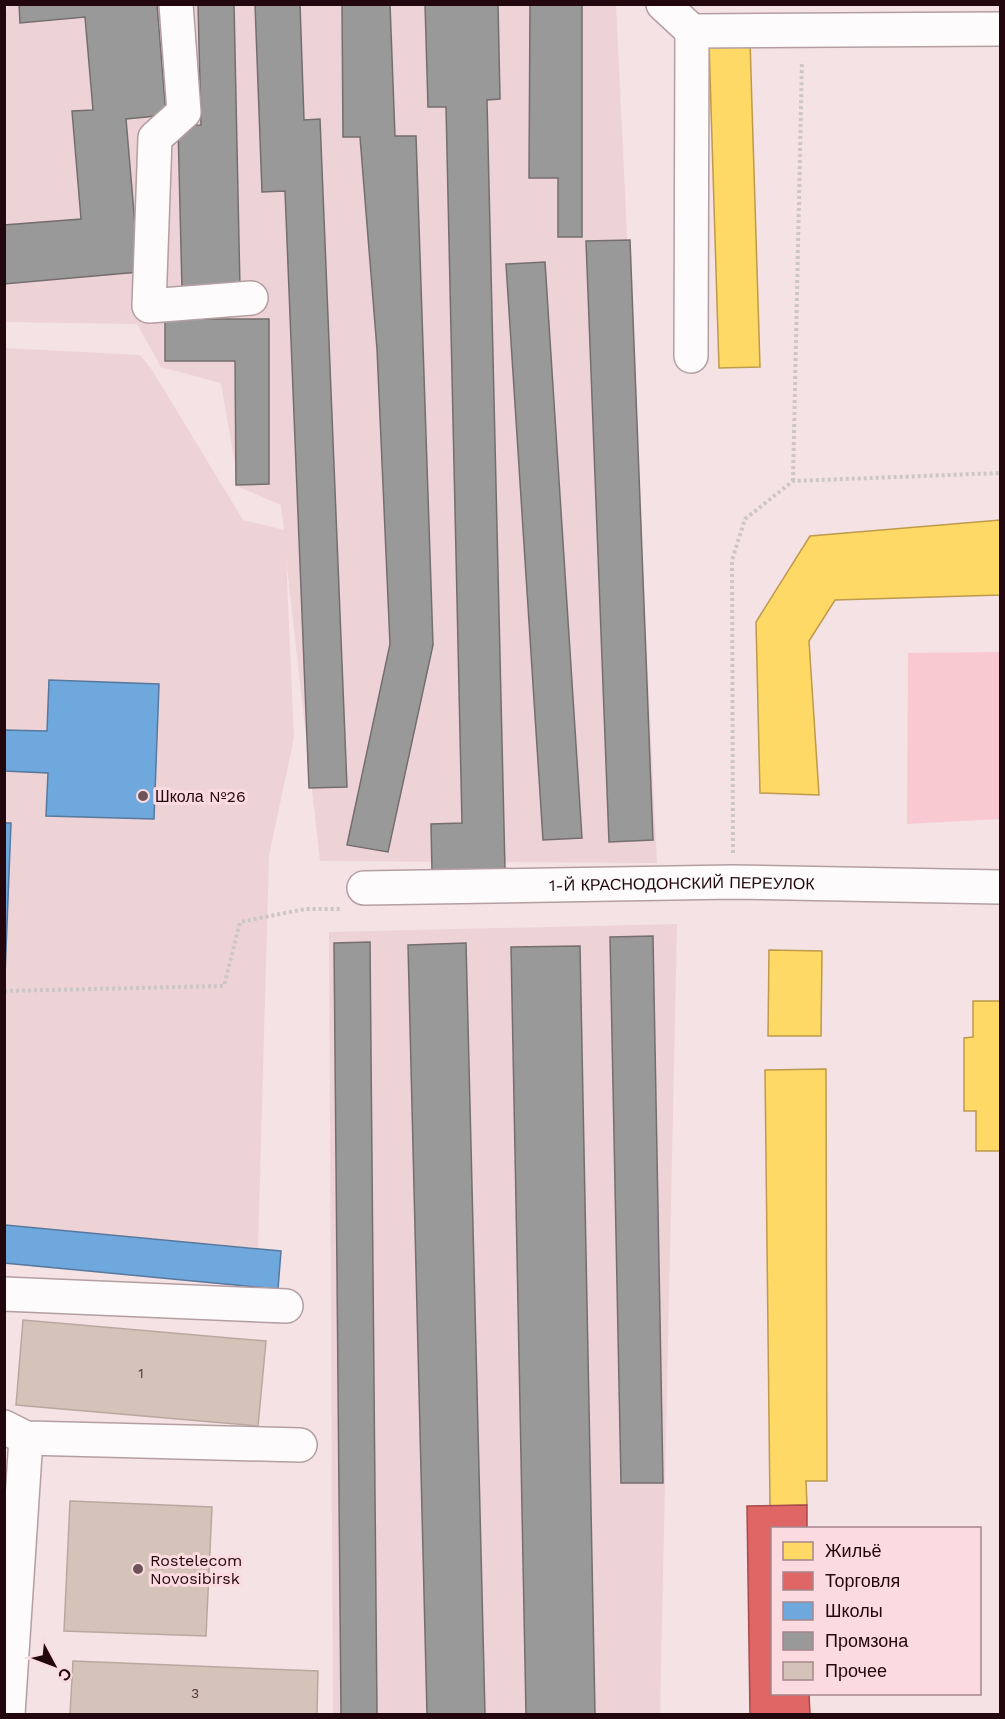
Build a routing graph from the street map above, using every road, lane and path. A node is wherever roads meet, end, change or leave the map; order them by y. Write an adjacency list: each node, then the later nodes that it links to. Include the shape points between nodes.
1 (176, 4): 6 (street, via 184,112 155,138 149,306)
2 (663, 4): 5 (street)
3 (1000, 29): 4 (street)
4 (803, 30): 5 (street); 9 (path)
5 (692, 31): 7 (street)
6 (251, 298)
7 (691, 356)
8 (1000, 473): 9 (path)
9 (793, 481): 10 (path, via 745,519 732,560)
10 (733, 882): 11 (street, 1-Й КРАСНОДОНСКИЙ ПЕРЕУЛОК); 12 (street, 1-Й КРАСНОДОНСКИЙ ПЕРЕУЛОК)
11 (1000, 887)
12 (364, 888)
13 (305, 909): 14 (path, via 240,922 224,986)
14 (4, 991)
15 (4, 1294): 16 (street)
16 (286, 1306)
17 (15, 1433): 18 (street); 19 (street)
18 (300, 1445)
19 (8, 1714)

